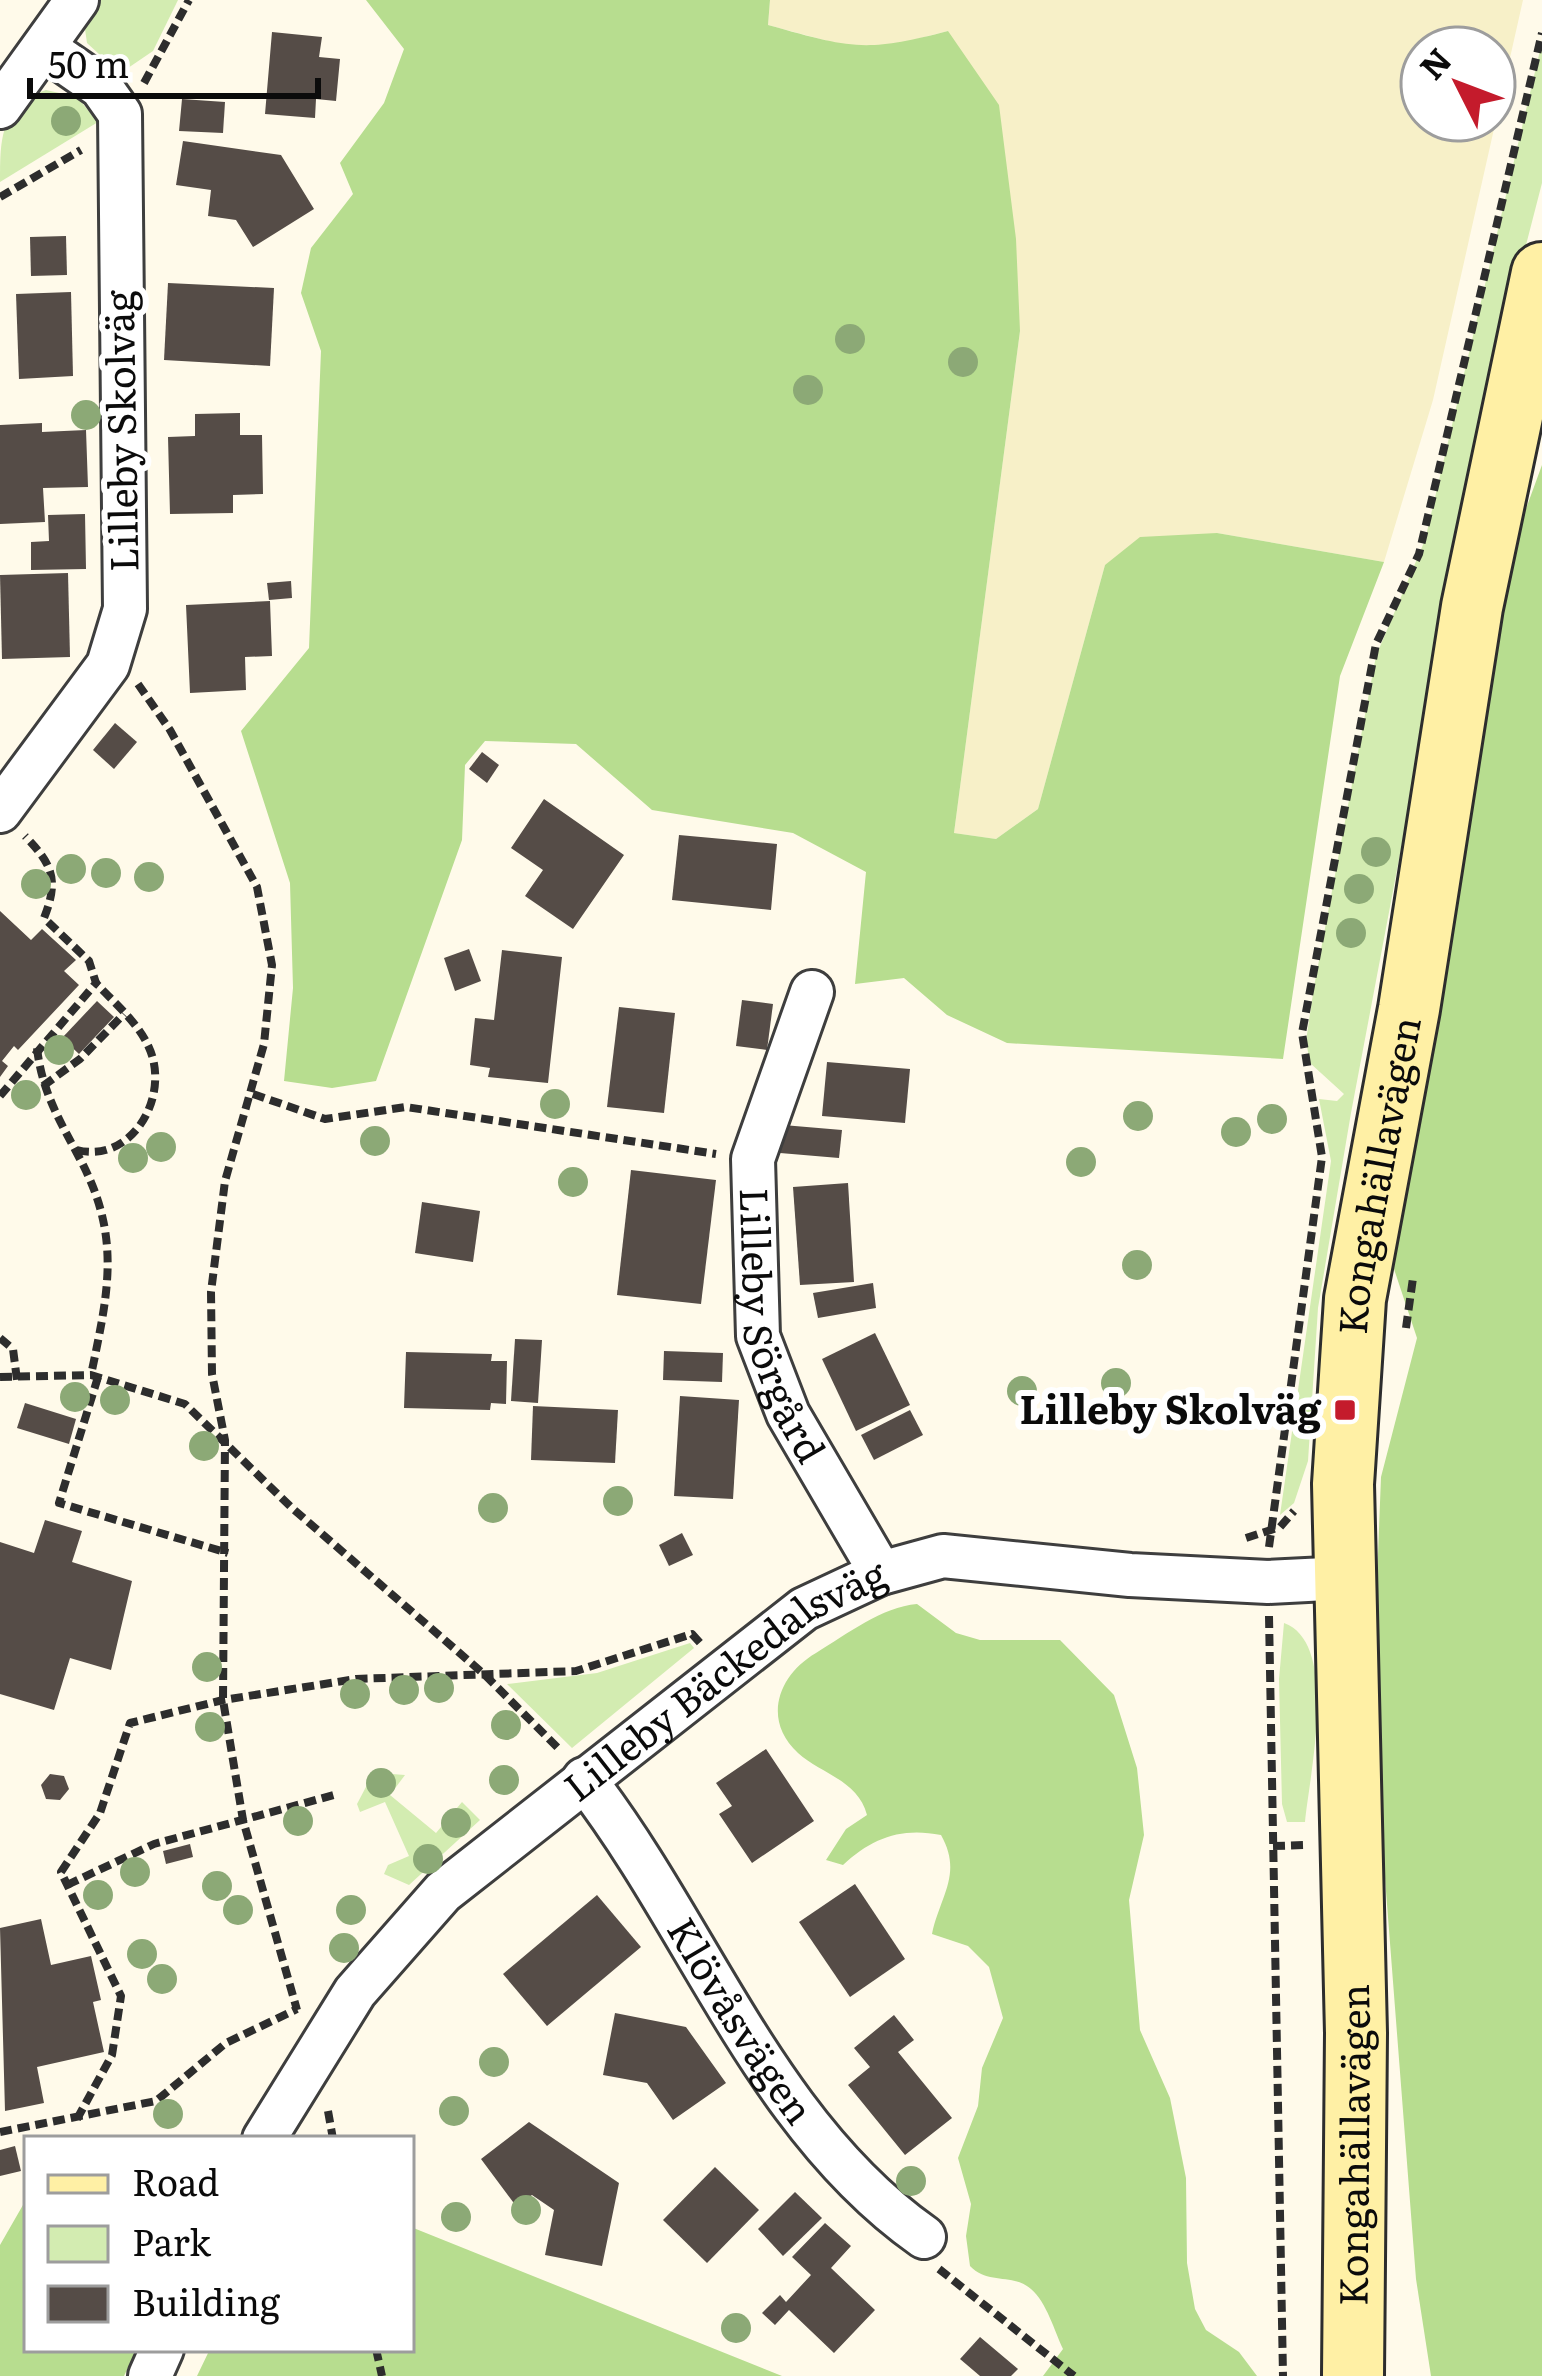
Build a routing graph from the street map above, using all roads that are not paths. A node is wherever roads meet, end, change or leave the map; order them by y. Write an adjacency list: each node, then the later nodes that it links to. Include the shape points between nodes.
1 (76, 0): 2 (street)
2 (46, 49): 3 (street); 5 (street, Lilleby Skolväg, via 101,87 120,114 125,608 96,683)
3 (0, 107)
4 (1542, 274): 8 (street, Kongahällavägen, via 1472,607 1355,1299 1345,1410)
5 (4, 799)
6 (812, 992): 7 (street, Lilleby Sörgård, via 753,1160 758,1336 788,1414)
7 (881, 1573): 8 (street, Lilleby Bäckedalsväg, via 943,1556 1130,1576); 9 (street, Lilleby Bäckedalsväg, via 804,1609)
8 (1346, 1578): 12 (street, Kongahällavägen, via 1356,2032)
9 (584, 1778): 10 (street, Lilleby Bäckedalsväg, via 443,1892 355,1992); 11 (street, Klövåsvägen, via 822,2148)
10 (266, 2136)
11 (924, 2237)
12 (1352, 2376)

